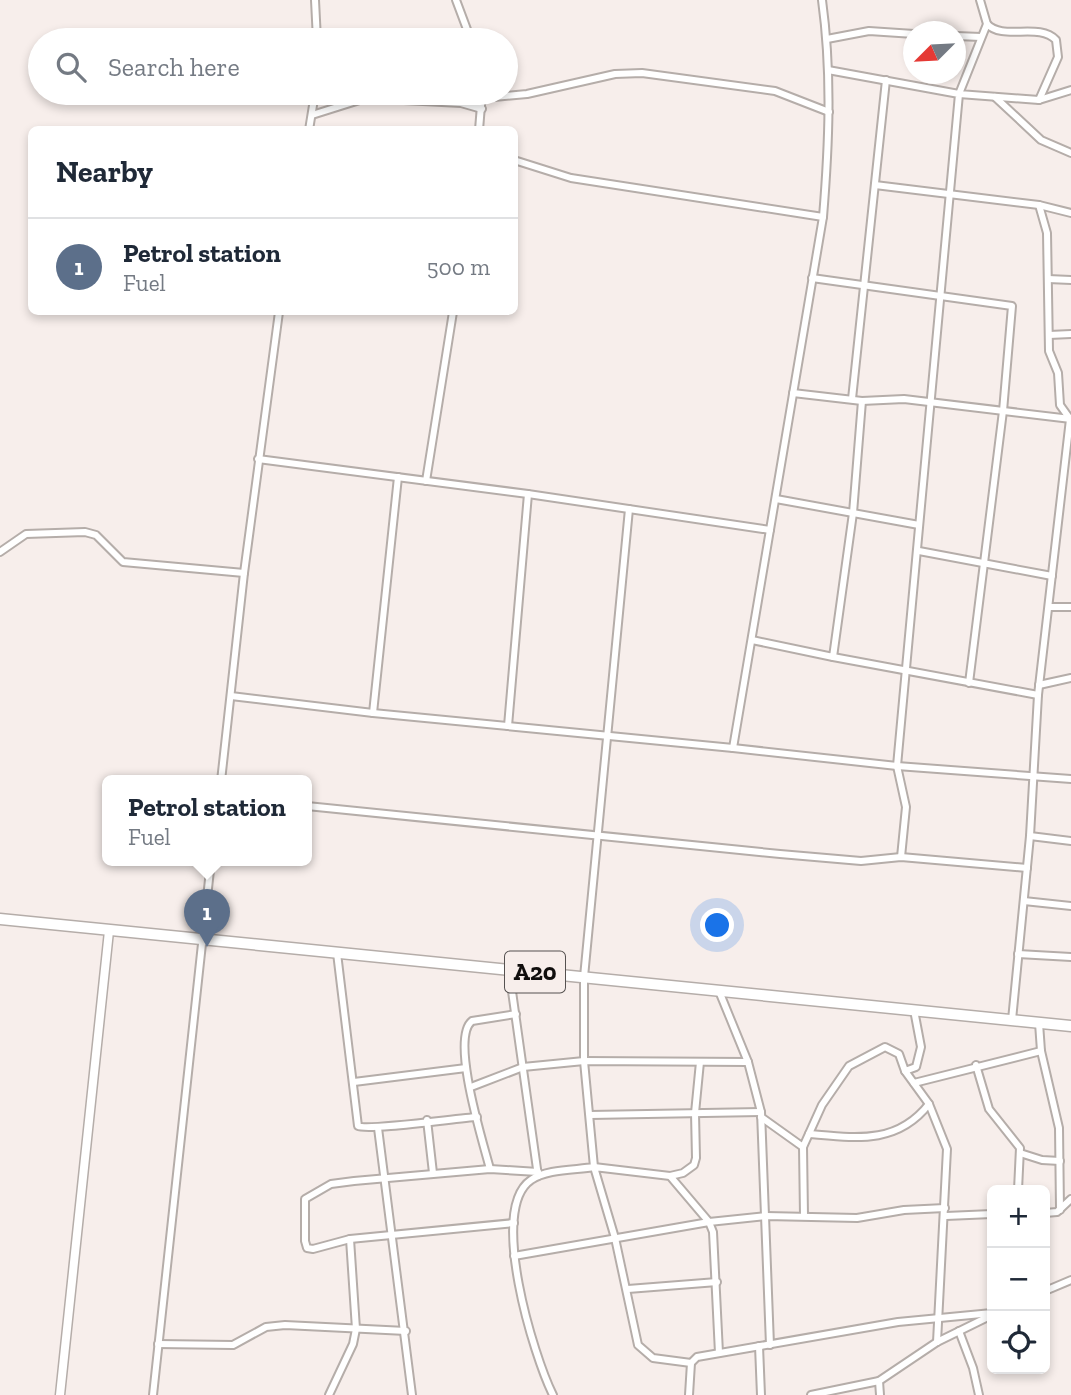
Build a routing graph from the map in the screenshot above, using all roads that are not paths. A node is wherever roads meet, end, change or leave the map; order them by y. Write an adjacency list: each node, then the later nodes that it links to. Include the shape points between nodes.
1 (315, 0): 6 (street)
2 (456, 0): 7 (street)
3 (822, 0): 11 (street)
4 (980, 0): 5 (street)
5 (987, 24): 10 (street); 18 (street, via 996,30 1048,34 1056,40 1058,57)
6 (316, 28)
7 (466, 28)
8 (903, 33): 11 (street, via 869,31)
9 (966, 36): 10 (street)
10 (981, 37): 16 (street)
11 (827, 39): 12 (street)
12 (828, 70): 13 (street); 24 (street)
13 (886, 80): 16 (street); 30 (street)
14 (1071, 90): 18 (street)
15 (518, 94): 24 (street, via 615,74 652,73 790,94)
16 (959, 94): 17 (street); 31 (street)
17 (994, 96): 18 (street); 28 (street, via 1041,141)
18 (1039, 100)
19 (313, 105): 25 (street)
20 (344, 105): 25 (street)
21 (468, 105): 23 (street)
22 (482, 105): 23 (street)
23 (482, 109): 27 (street)
24 (829, 112): 34 (street)
25 (312, 115): 26 (street)
26 (310, 126)
27 (480, 126)
28 (1071, 153)
29 (518, 161): 34 (street, via 571,178)
30 (875, 185): 31 (street); 38 (street)
31 (950, 195): 32 (street); 39 (street)
32 (1039, 205): 33 (street); 36 (street, via 1047,233)
33 (1071, 213)
34 (823, 217): 35 (street)
35 (812, 278): 38 (street); 44 (street)
36 (1048, 279): 37 (street); 43 (street)
37 (1071, 280)
38 (864, 288): 39 (street); 45 (street)
39 (938, 296): 47 (street); 48 (street, via 1013,306)
40 (279, 315): 50 (street)
41 (453, 315): 52 (street)
42 (1071, 334): 43 (street)
43 (1049, 335): 49 (street, via 1060,405)
44 (793, 393): 45 (street); 54 (street)
45 (852, 399): 46 (street)
46 (862, 401): 47 (street); 56 (street)
47 (932, 402): 48 (street); 57 (street)
48 (1003, 411): 49 (street); 61 (street)
49 (1070, 419): 63 (street)
50 (258, 459): 51 (street); 62 (street)
51 (398, 477): 52 (street); 74 (street)
52 (426, 481): 53 (street)
53 (528, 494): 55 (street); 75 (street)
54 (776, 499): 56 (street); 58 (street)
55 (629, 509): 58 (street); 76 (street)
56 (853, 513): 57 (street); 67 (street)
57 (919, 525): 59 (street)
58 (770, 530): 66 (street)
59 (919, 551): 61 (street); 68 (street)
60 (0, 552): 62 (street, via 26,534 85,532 96,535 123,562)
61 (984, 563): 63 (street); 70 (street)
62 (244, 573): 73 (street)
63 (1052, 576): 64 (street)
64 (1049, 607): 65 (street); 71 (street)
65 (1071, 607)
66 (752, 640): 67 (street); 77 (street)
67 (833, 657): 68 (street)
68 (905, 670): 70 (street); 78 (street)
69 (1071, 678): 71 (street)
70 (969, 684): 72 (street)
71 (1039, 685): 72 (street)
72 (1038, 695): 80 (street)
73 (231, 696): 74 (street); 79 (street)
74 (373, 713): 75 (street)
75 (508, 726): 76 (street)
76 (607, 735): 77 (street); 83 (street)
77 (733, 748): 78 (street)
78 (897, 766): 80 (street); 86 (street, via 906,807)
79 (223, 775)
80 (1034, 775): 81 (street); 84 (street)
81 (1071, 779)
82 (312, 806): 83 (street)
83 (598, 835): 86 (street, via 861,861); 98 (street)
84 (1030, 836): 85 (street); 88 (street)
85 (1071, 841)
86 (901, 857): 88 (street)
87 (210, 866): 93 (street)
88 (1027, 868): 89 (street)
89 (1024, 901): 90 (street); 95 (street)
90 (1071, 906)
91 (0, 919): 92 (main road, A20)
92 (109, 931): 93 (main road, A20); 164 (street)
93 (201, 939): 94 (main road, A20); 158 (street)
94 (337, 953): 97 (main road, A20); 113 (street)
95 (1018, 954): 96 (street); 102 (street)
96 (1071, 957)
97 (509, 970): 98 (main road, A20); 101 (street)
98 (584, 977): 99 (main road, A20); 106 (street)
99 (718, 990): 100 (main road, A20); 108 (street)
100 (914, 1010): 102 (main road, A20); 112 (street, via 920,1053 916,1067)
101 (516, 1014): 110 (street); 111 (street, via 467,1025)
102 (1013, 1020): 103 (main road, A20)
103 (1039, 1023): 104 (main road, A20); 105 (street)
104 (1071, 1026)
105 (1041, 1051): 109 (street); 126 (street, via 1056,1111)
106 (583, 1061): 107 (street); 110 (street); 119 (street)
107 (700, 1062): 108 (street); 117 (street)
108 (748, 1062): 118 (street)
109 (976, 1065): 114 (street); 125 (street, via 989,1110 1020,1147)
110 (523, 1067): 115 (street); 130 (street)
111 (466, 1068): 113 (street); 115 (street)
112 (905, 1071): 114 (street); 123 (street, via 899,1054 889,1048 861,1058 836,1082)
113 (354, 1082): 122 (street, via 357,1124 364,1129)
114 (914, 1083): 116 (street)
115 (471, 1087): 120 (street)
116 (929, 1104): 123 (street, via 897,1132 883,1137); 136 (street, via 946,1144)
117 (695, 1113): 118 (street); 119 (street); 131 (street, via 694,1166)
118 (761, 1114): 124 (street); 139 (street)
119 (590, 1115): 127 (street)
120 (477, 1116): 121 (street); 128 (street)
121 (427, 1120): 122 (street); 129 (street)
122 (378, 1128): 132 (street)
123 (809, 1134): 124 (street)
124 (803, 1147): 140 (street)
125 (1020, 1153): 126 (street); 133 (street)
126 (1060, 1161): 135 (street)
127 (594, 1167): 130 (street); 131 (street); 145 (street)
128 (490, 1169): 129 (street); 130 (street)
129 (433, 1173): 132 (street)
130 (538, 1174): 142 (street, via 524,1187)
131 (670, 1176): 141 (street)
132 (385, 1180): 143 (street); 144 (street, via 331,1184 305,1199 307,1248)
133 (1018, 1185)
134 (1071, 1199): 135 (street)
135 (1060, 1210): 137 (street)
136 (945, 1212): 138 (street); 140 (street, via 914,1209 857,1218); 153 (street)
137 (1050, 1212)
138 (987, 1214)
139 (766, 1216): 140 (street); 141 (street); 159 (street)
140 (804, 1216)
141 (709, 1222): 145 (street); 148 (street)
142 (514, 1223): 143 (street); 146 (street)
143 (394, 1236): 144 (street); 155 (street)
144 (350, 1238): 154 (street)
145 (615, 1238): 146 (street); 149 (street)
146 (514, 1256): 168 (street, via 532,1343)
147 (1071, 1280): 150 (street)
148 (718, 1282): 149 (street); 161 (street)
149 (628, 1289): 162 (street, via 638,1345 645,1354 661,1361)
150 (1050, 1290)
151 (987, 1314): 153 (street)
152 (987, 1317): 156 (street)
153 (939, 1319): 157 (street); 159 (street)
154 (356, 1329): 155 (street); 158 (street, via 285,1325 266,1327 233,1345); 166 (street)
155 (406, 1331): 167 (street)
156 (959, 1331): 157 (street); 173 (street)
157 (937, 1342): 163 (street)
158 (158, 1344): 165 (street)
159 (770, 1345): 160 (street)
160 (759, 1346): 161 (street); 170 (street)
161 (719, 1353): 162 (street, via 697,1357)
162 (691, 1363): 169 (street)
163 (879, 1381): 171 (street); 172 (street)
164 (60, 1395)
165 (153, 1395)
166 (329, 1395)
167 (412, 1395)
168 (553, 1395)
169 (690, 1395)
170 (761, 1395)
171 (811, 1395)
172 (880, 1395)
173 (979, 1395)

